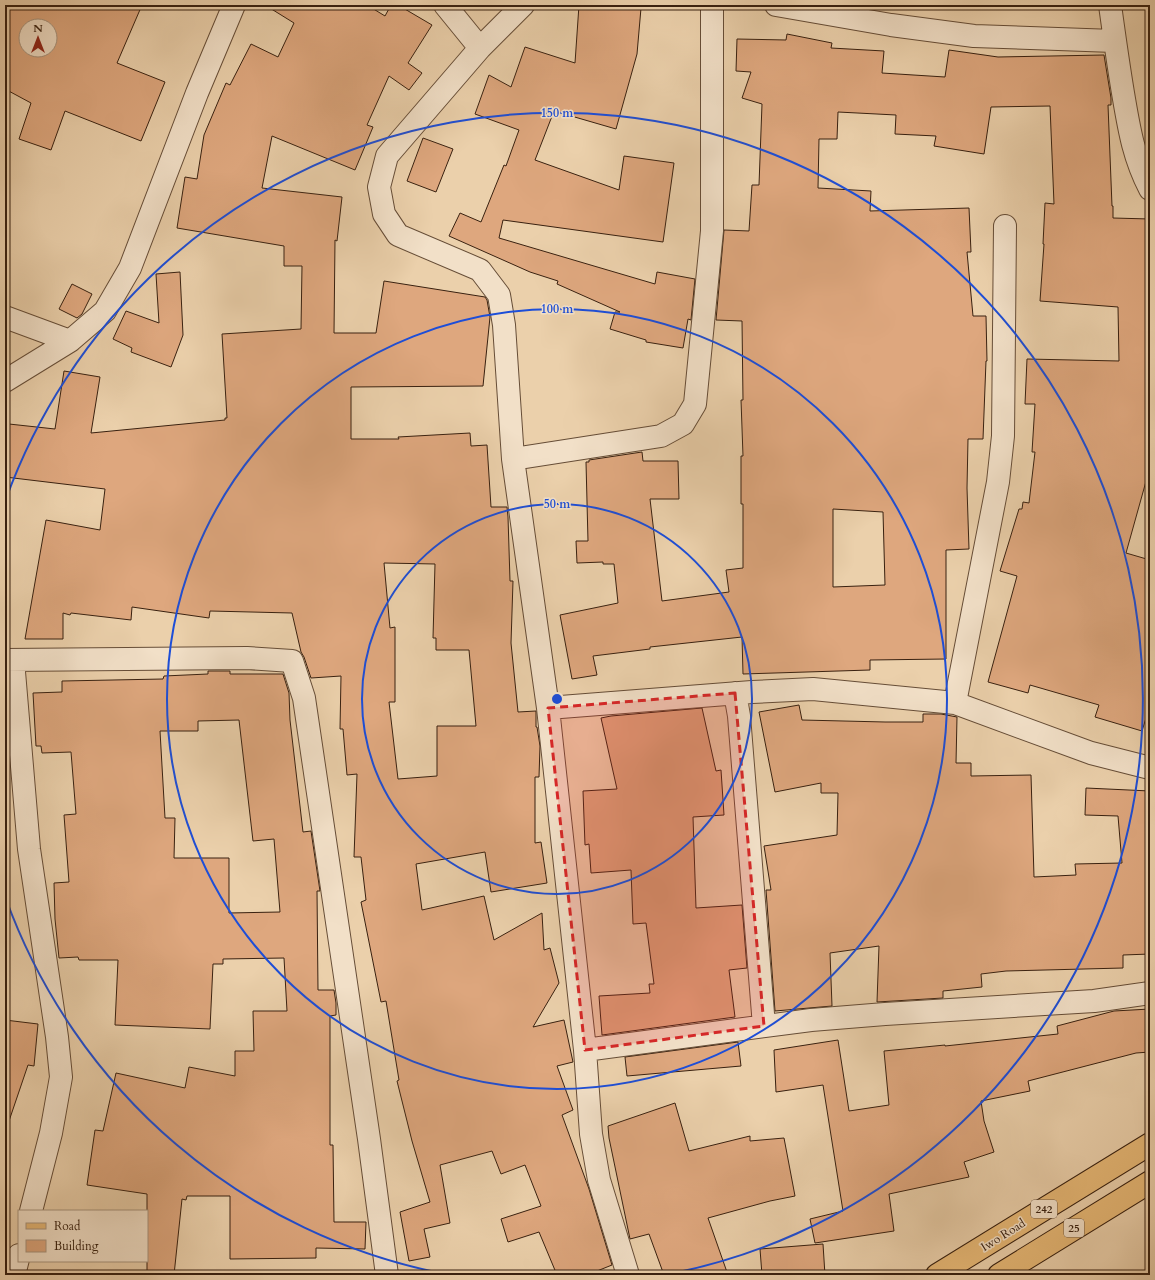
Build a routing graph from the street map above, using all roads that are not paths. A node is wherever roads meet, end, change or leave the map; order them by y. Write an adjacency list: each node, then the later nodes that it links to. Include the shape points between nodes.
1 (234, 5): 12 (street, via 197,93 130,268 105,311)
2 (445, 5): 8 (street)
3 (523, 5): 8 (street)
4 (712, 5): 14 (street, via 712,231 695,404 683,424 661,436)
5 (776, 5): 7 (street, via 974,36)
6 (1110, 5): 7 (street)
7 (1114, 41): 9 (street, via 1131,139 1140,171)
8 (480, 48): 14 (street, via 387,156 379,187 384,214 398,235 480,270 499,295 504,325)
9 (1150, 189)
10 (1005, 226): 17 (street, via 1003,436 998,482)
11 (5, 317): 12 (street)
12 (70, 341): 13 (street)
13 (5, 381)
14 (513, 459): 18 (street)
15 (9, 660): 25 (street, via 30,849 57,1037 60,1077 52,1133); 28 (street, via 247,658 292,661 304,698)
16 (734, 693): 17 (street, via 812,689); 18 (street); 21 (street, via 739,716)
17 (955, 703): 19 (street, via 1090,753)
18 (548, 708): 22 (street)
19 (1150, 768)
20 (1150, 993): 21 (street, via 1094,1001 885,1014)
21 (764, 1026): 22 (street)
22 (585, 1050): 29 (street, via 591,1134 599,1180)
23 (1150, 1144): 30 (main road, Iwo Road / 242)
24 (1150, 1182): 31 (main road, 25)
25 (31, 1210)
26 (18, 1259): 27 (street)
27 (14, 1275)
28 (387, 1275)
29 (628, 1275)
30 (937, 1275)
31 (999, 1275)

